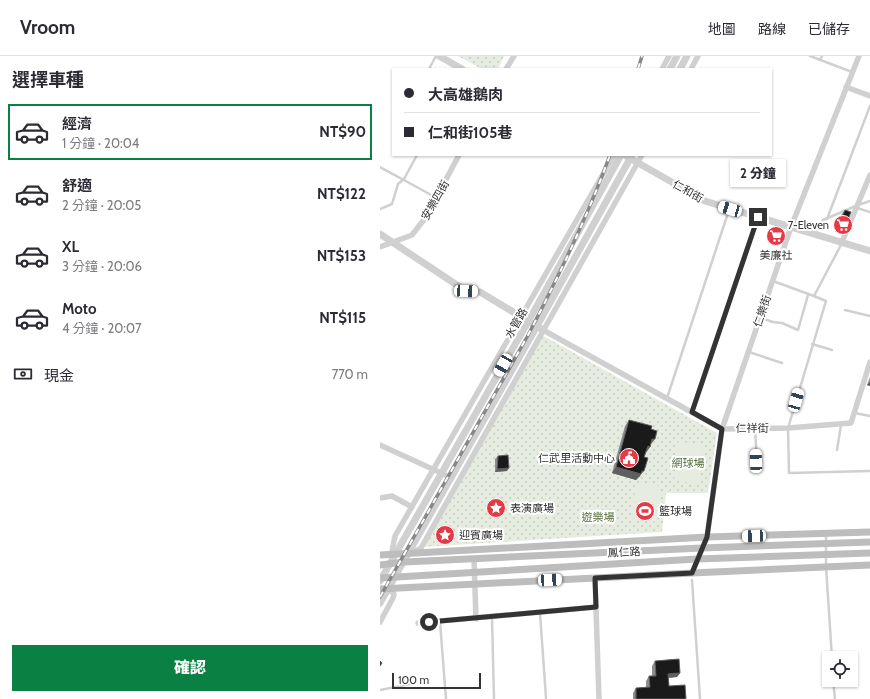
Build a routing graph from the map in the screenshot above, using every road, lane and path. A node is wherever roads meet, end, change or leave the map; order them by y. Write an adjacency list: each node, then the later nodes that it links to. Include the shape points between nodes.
1 (437, 56): 11 (lane); 12 (street)
2 (514, 56): 13 (street)
3 (669, 56): 14 (street)
4 (677, 56): 15 (street)
5 (687, 56): 16 (street)
6 (698, 56): 17 (street)
7 (810, 56): 10 (lane)
8 (822, 56): 10 (lane)
9 (859, 56): 18 (street, 仁樂街)
10 (820, 60): 18 (lane)
11 (430, 68)
12 (460, 68)
13 (507, 68)
14 (663, 68)
15 (671, 68)
16 (681, 68)
17 (691, 68)
18 (852, 72): 19 (street, 仁樂街)
19 (846, 87): 20 (street); 40 (street, 仁樂街)
20 (870, 96)
21 (870, 106): 39 (lane)
22 (416, 156): 31 (lane)
23 (458, 156): 32 (street, 安樂四街)
24 (613, 156): 51 (street, 水管路)
25 (620, 156): 54 (street, 水管路)
26 (629, 156): 28 (street, 仁和街); 55 (street, 水管路)
27 (642, 156): 28 (street, 水管路)
28 (638, 163): 36 (street, 仁和街, via 705,202); 55 (street, 水管路)
29 (380, 167): 31 (lane)
30 (870, 176): 34 (street)
31 (404, 179): 32 (lane); 35 (lane, via 398,184 392,204)
32 (437, 199): 44 (street, 安樂四街, via 412,235)
33 (870, 201): 34 (lane)
34 (857, 207): 37 (lane); 39 (lane); 43 (street)
35 (380, 209)
36 (730, 209): 38 (street, 仁和街); 61 (lane)
37 (870, 212)
38 (758, 217): 40 (street, 仁和街); 62 (lane)
39 (827, 219): 41 (lane)
40 (791, 226): 41 (street, 仁和街); 47 (street, 仁樂街)
41 (812, 233): 43 (street, 仁和街)
42 (380, 234): 44 (street)
43 (842, 242): 46 (street, 仁和街); 49 (lane)
44 (393, 243): 45 (street, 安樂四街); 51 (street, via 466,291 480,292)
45 (380, 247)
46 (870, 251)
47 (772, 281): 48 (lane); 53 (street, 仁樂街)
48 (808, 295): 49 (lane); 53 (lane, via 798,330)
49 (814, 296): 56 (lane, via 826,301)
50 (845, 310): 52 (lane)
51 (520, 316): 54 (street); 72 (street, 水管路)
52 (870, 316)
53 (760, 318): 58 (street, 仁樂街)
54 (528, 322): 55 (street); 74 (street, 水管路)
55 (540, 328): 61 (street, 仁祥街); 75 (street, 水管路); 87 (street, 水管路, via 421,548)
56 (812, 344): 57 (lane); 67 (lane)
57 (832, 350)
58 (748, 352): 60 (lane); 68 (street, 仁樂街)
59 (870, 362): 63 (street)
60 (782, 363)
61 (667, 398): 62 (street, 仁祥街)
62 (692, 412): 68 (street, 仁祥街)
63 (854, 413): 64 (lane); 65 (street, via 850,423)
64 (870, 416)
65 (841, 424): 67 (street, 仁祥街); 70 (lane)
66 (755, 428): 67 (street, 仁祥街); 68 (street, 仁祥街); 71 (lane)
67 (788, 428): 73 (lane, via 788,473)
68 (722, 429): 80 (street, 仁樂街)
69 (380, 445): 72 (street)
70 (837, 450)
71 (756, 461)
72 (434, 469): 74 (street); 77 (street, 水管路)
73 (870, 471)
74 (442, 473): 75 (street); 86 (street, 水管路)
75 (452, 478): 87 (street, 水管路)
76 (380, 498): 77 (street, via 392,496)
77 (412, 507): 86 (street, 水管路, via 394,536 392,550)
78 (870, 532): 79 (main road, 鳳仁路)
79 (826, 534): 80 (main road, 鳳仁路); 82 (lane)
80 (707, 537): 83 (street, 仁樂街); 87 (main road, 鳳仁路)
81 (870, 542): 82 (main road, 鳳仁路)
82 (826, 543): 83 (main road, 鳳仁路); 85 (lane)
83 (702, 548): 89 (main road, 鳳仁路); 90 (street, 仁樂街)
84 (870, 553): 85 (main road, 鳳仁路)
85 (826, 554): 90 (main road, 鳳仁路); 95 (lane)
86 (395, 555): 87 (main road, 鳳仁路); 88 (main road, 鳳仁路); 92 (street, 水管路)
87 (408, 555): 91 (street, 水管路)
88 (380, 556)
89 (474, 559): 91 (main road, 鳳仁路); 96 (street)
90 (697, 559): 96 (main road, 鳳仁路); 97 (street, 仁樂街)
91 (404, 562): 92 (main road, 鳳仁路); 98 (street, 水管路)
92 (389, 564): 93 (main road, 鳳仁路); 100 (street, 水管路)
93 (380, 565)
94 (870, 565): 95 (main road)
95 (826, 567): 97 (main road); 112 (lane)
96 (474, 572): 98 (main road, 鳳仁路); 101 (street)
97 (692, 576): 99 (main road); 120 (lane)
98 (395, 577): 100 (main road, 鳳仁路); 102 (street, 水管路)
99 (595, 578): 101 (main road); 105 (street)
100 (381, 579)
101 (475, 584): 102 (main road); 108 (street)
102 (388, 588): 103 (main road); 104 (street, 水管路); 109 (street, via 394,594 394,598)
103 (380, 589)
104 (380, 603)
105 (596, 607): 106 (street); 119 (street)
106 (540, 612): 107 (street); 116 (lane)
107 (492, 617): 108 (street); 118 (lane)
108 (476, 619): 110 (street)
109 (380, 622)
110 (440, 622): 111 (street); 117 (lane)
111 (418, 623)
112 (832, 651)
113 (411, 684): 115 (lane)
114 (834, 687): 121 (lane)
115 (380, 690)
116 (546, 698)
117 (446, 699)
118 (494, 699)
119 (599, 699)
120 (700, 699)
121 (835, 699)

